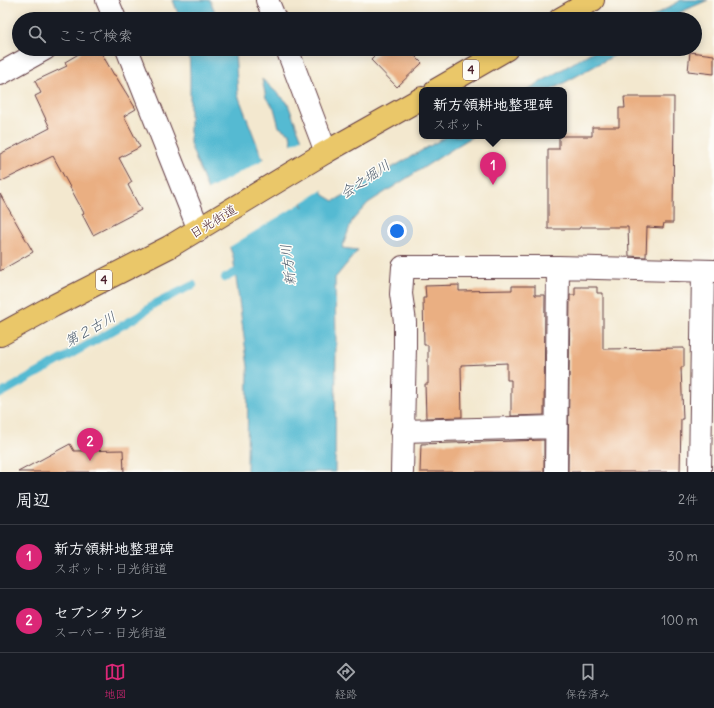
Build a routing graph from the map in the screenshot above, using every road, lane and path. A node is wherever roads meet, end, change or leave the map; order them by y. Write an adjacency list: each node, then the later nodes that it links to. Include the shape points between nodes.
1 (268, 0): 3 (street)
2 (593, 0): 4 (highway)
3 (272, 12)
4 (572, 12)
5 (33, 56): 9 (street)
6 (130, 56): 13 (street)
7 (288, 56): 12 (street)
8 (495, 56): 10 (highway, 4)
9 (0, 74)
10 (441, 87)
11 (419, 100): 12 (highway, 日光街道 / 4)
12 (323, 155): 13 (highway, 日光街道 / 4)
13 (203, 227): 16 (highway, 日光街道 / 4)
14 (558, 267): 15 (street); 17 (street); 18 (street, via 403,267 401,294 405,347)
15 (708, 271): 21 (street)
16 (0, 335)
17 (556, 427): 18 (street); 20 (street)
18 (402, 431): 19 (street)
19 (402, 472)
20 (556, 472)
21 (700, 472)

